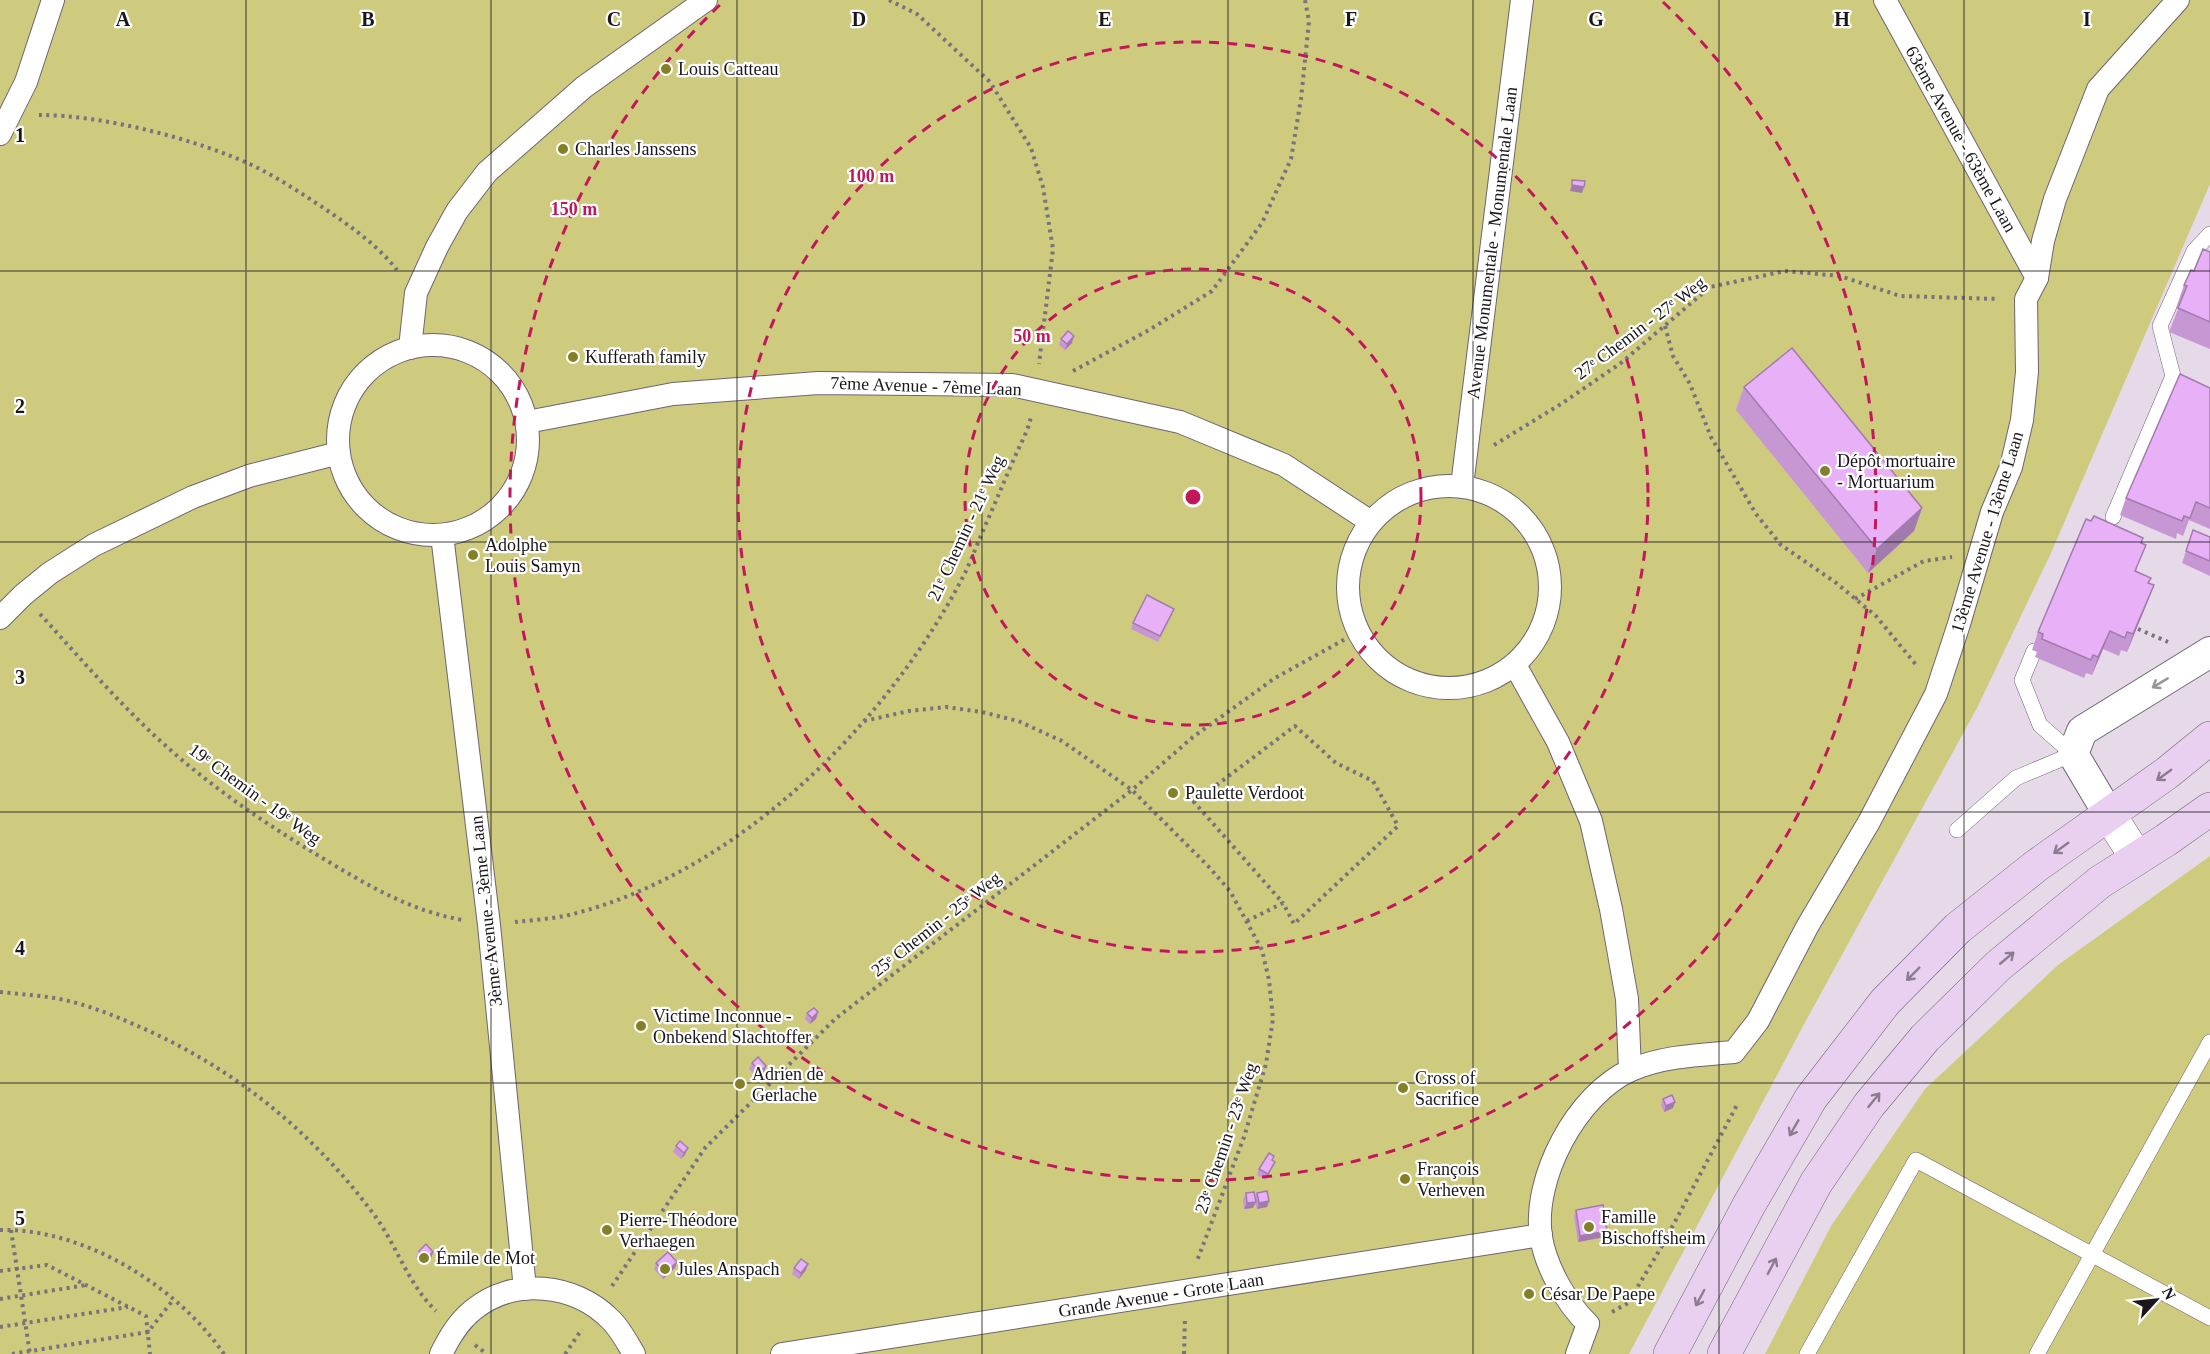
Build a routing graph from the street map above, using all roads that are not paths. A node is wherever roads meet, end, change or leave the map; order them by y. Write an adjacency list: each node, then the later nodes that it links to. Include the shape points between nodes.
1 (53, 0): 6 (street, via 26,82)
2 (706, 0): 9 (street, via 585,87 487,172 457,211 416,293)
3 (1522, 0): 12 (street, Avenue Monumentale - Monumentale Laan)
4 (1885, 0): 8 (street, 63ème Avenue - 63ème Laan)
5 (2178, 0): 8 (street, 13ème Avenue - 13ème Laan, via 2098,89 2055,199)
6 (5, 124)
7 (2210, 234): 13 (lane, via 2193,250 2160,326 2173,376)
8 (2037, 278): 27 (street, 13ème Avenue - 13ème Laan, via 2026,299 2027,372 2022,420 2011,467 1992,512 1936,694 1758,1021 1734,1052 1686,1056)
9 (410, 348): 10 (street, via 447,345 476,354 500,371 518,394); 11 (street, via 390,354 366,372 349,395 339,423)
10 (527, 422): 14 (street, 7ème Avenue - 7ème Laan, via 674,394 818,383 1012,385 1180,422 1284,465); 15 (street, via 528,454 518,484 499,509 473,527)
11 (339, 453): 15 (street, via 347,481 363,505 386,523 413,533); 16 (street, via 249,476 193,497 94,545 50,573)
12 (1462, 486): 14 (street, via 1428,488 1397,500); 19 (street, via 1494,496 1521,515 1541,543 1550,575 1549,609 1536,640)
13 (2113, 517)
14 (1371, 522): 19 (street, via 1356,546 1348,574 1348,602 1358,632 1374,656 1398,675 1427,687 1468,687)
15 (442, 535): 30 (street, 3ème Avenue - 3ème Laan, via 489,925)
16 (0, 618)
17 (2034, 651): 21 (lane, via 2022,680 2040,725)
18 (2210, 652): 21 (street, one-way to 21, via 2082,731)
19 (1515, 666): 27 (street, via 1558,742 1591,821 1627,999)
20 (2210, 738): 23 (main road, one-way to 23)
21 (2073, 754): 23 (street); 24 (lane, via 2016,778)
22 (2210, 809): 25 (main road)
23 (2108, 813): 25 (street); 36 (main road, one-way to 36, via 1958,928 1886,1002 1811,1098)
24 (1957, 830)
25 (2137, 858): 37 (main road, one-way to 25, via 1816,1183 1883,1088 1925,1038 1998,966 2100,882)
26 (2210, 1042): 29 (lane)
27 (1630, 1071): 28 (street, via 1590,1101 1565,1133 1546,1182)
28 (1541, 1235): 34 (street, Grande Avenue - Grote Laan); 35 (street, via 1548,1263 1574,1311 1587,1324)
29 (2091, 1255): 31 (lane); 38 (lane, via 1916,1160); 39 (lane)
30 (525, 1289): 32 (street, via 498,1296 474,1310 454,1329); 33 (street, via 573,1294 597,1308 611,1319)
31 (2210, 1318)
32 (441, 1354)
33 (634, 1354)
34 (782, 1354)
35 (1577, 1354)
36 (1670, 1354)
37 (1724, 1354)
38 (1807, 1354)
39 (2037, 1354)

